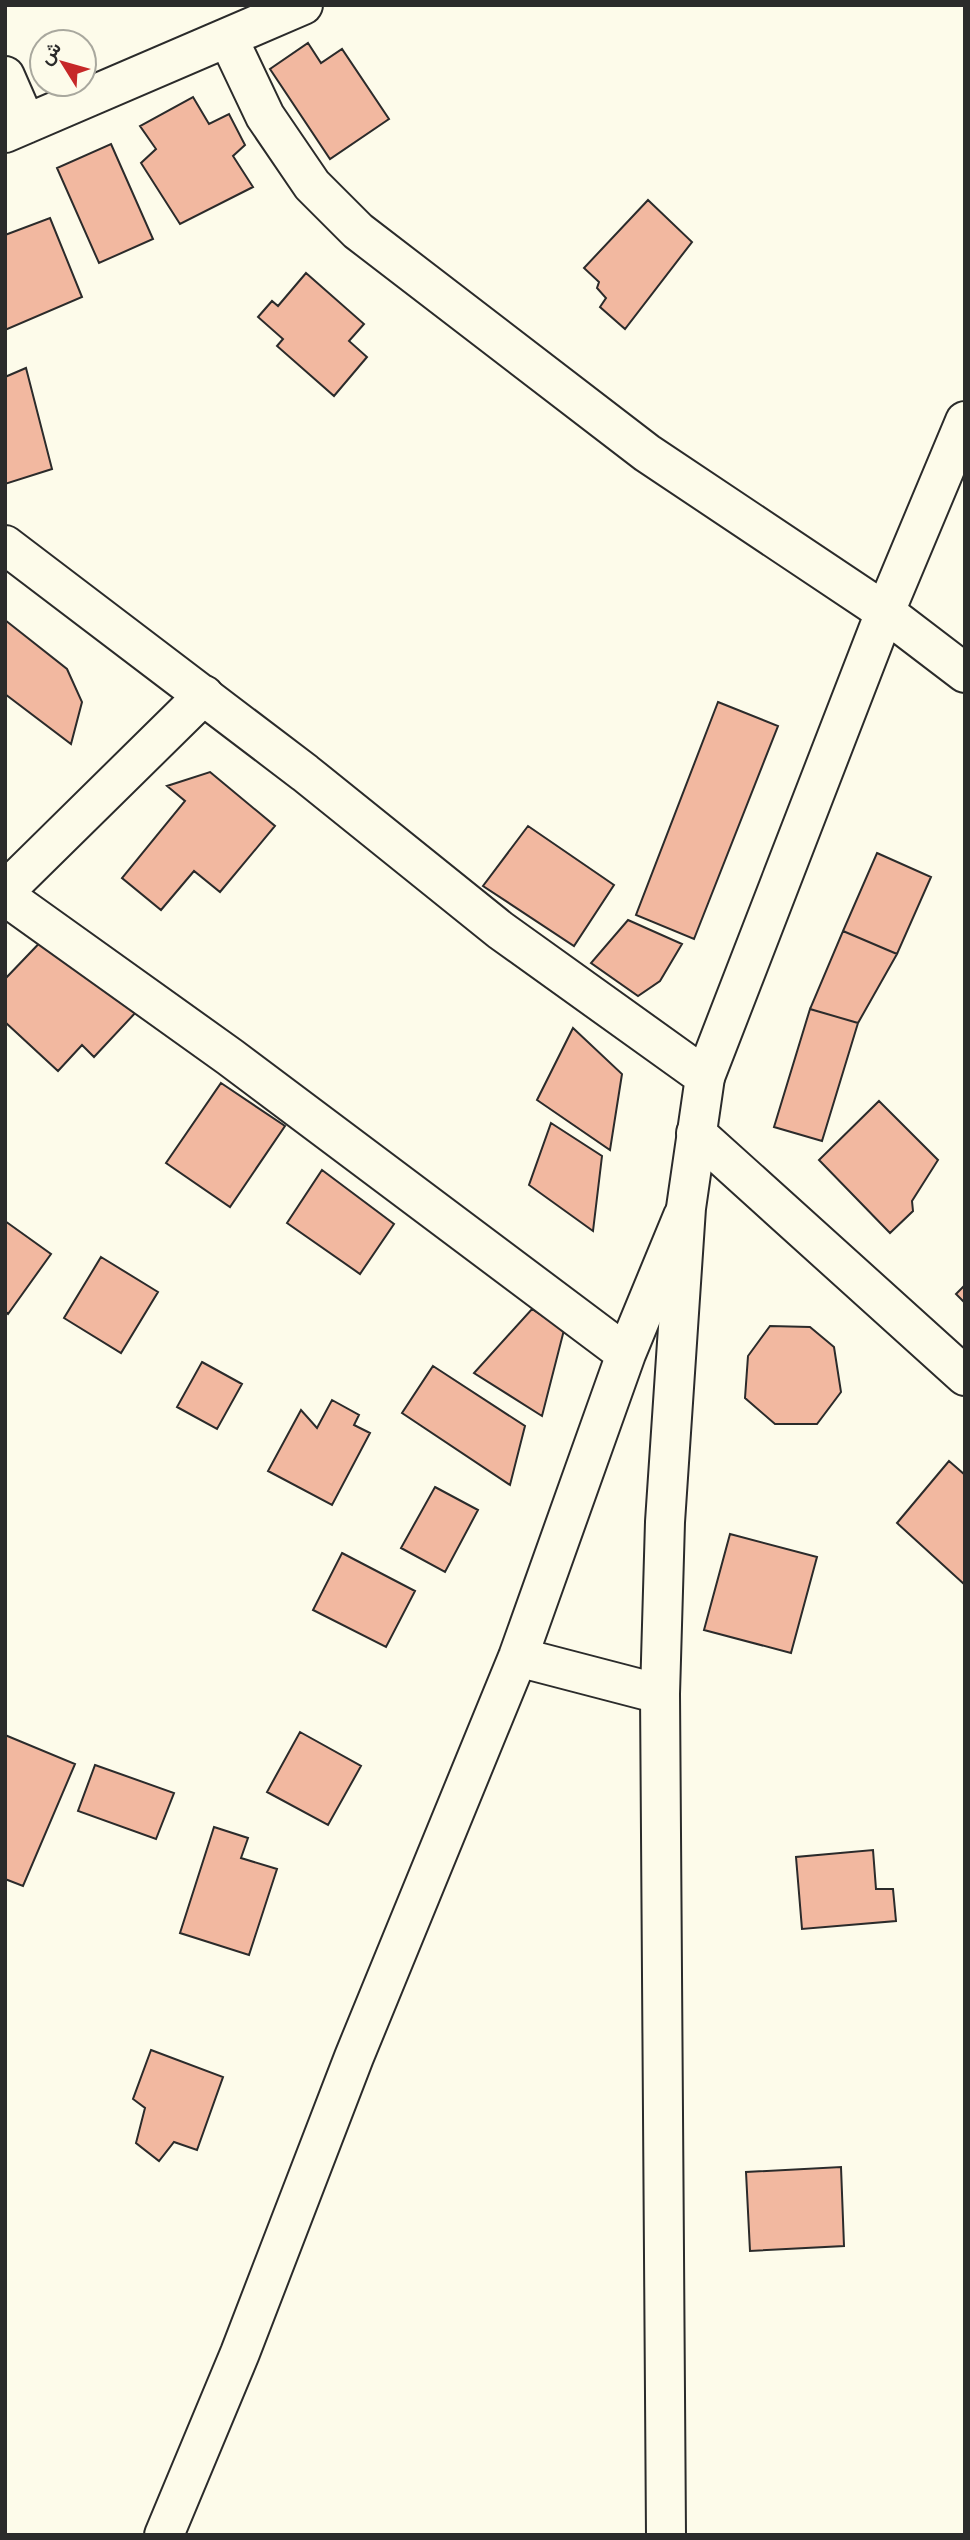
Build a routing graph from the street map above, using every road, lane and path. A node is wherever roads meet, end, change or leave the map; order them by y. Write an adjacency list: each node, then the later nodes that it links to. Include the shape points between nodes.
1 (303, 5): 2 (street)
2 (228, 38): 4 (street); 7 (street, via 265,116 313,185 358,232 647,453)
3 (5, 76): 4 (street)
4 (16, 128)
5 (965, 421): 7 (street)
6 (5, 545): 9 (street)
7 (885, 612): 8 (street); 11 (street)
8 (965, 673)
9 (204, 695): 10 (street); 11 (street, via 500,930)
10 (5, 894): 14 (street)
11 (705, 1077): 12 (street)
12 (696, 1133): 13 (street); 15 (street)
13 (687, 1208): 14 (street); 17 (street, via 665,1522)
14 (626, 1354): 16 (street)
15 (965, 1376)
16 (518, 1657): 17 (street); 18 (street)
17 (660, 1694): 19 (street)
18 (164, 2535)
19 (666, 2535)

